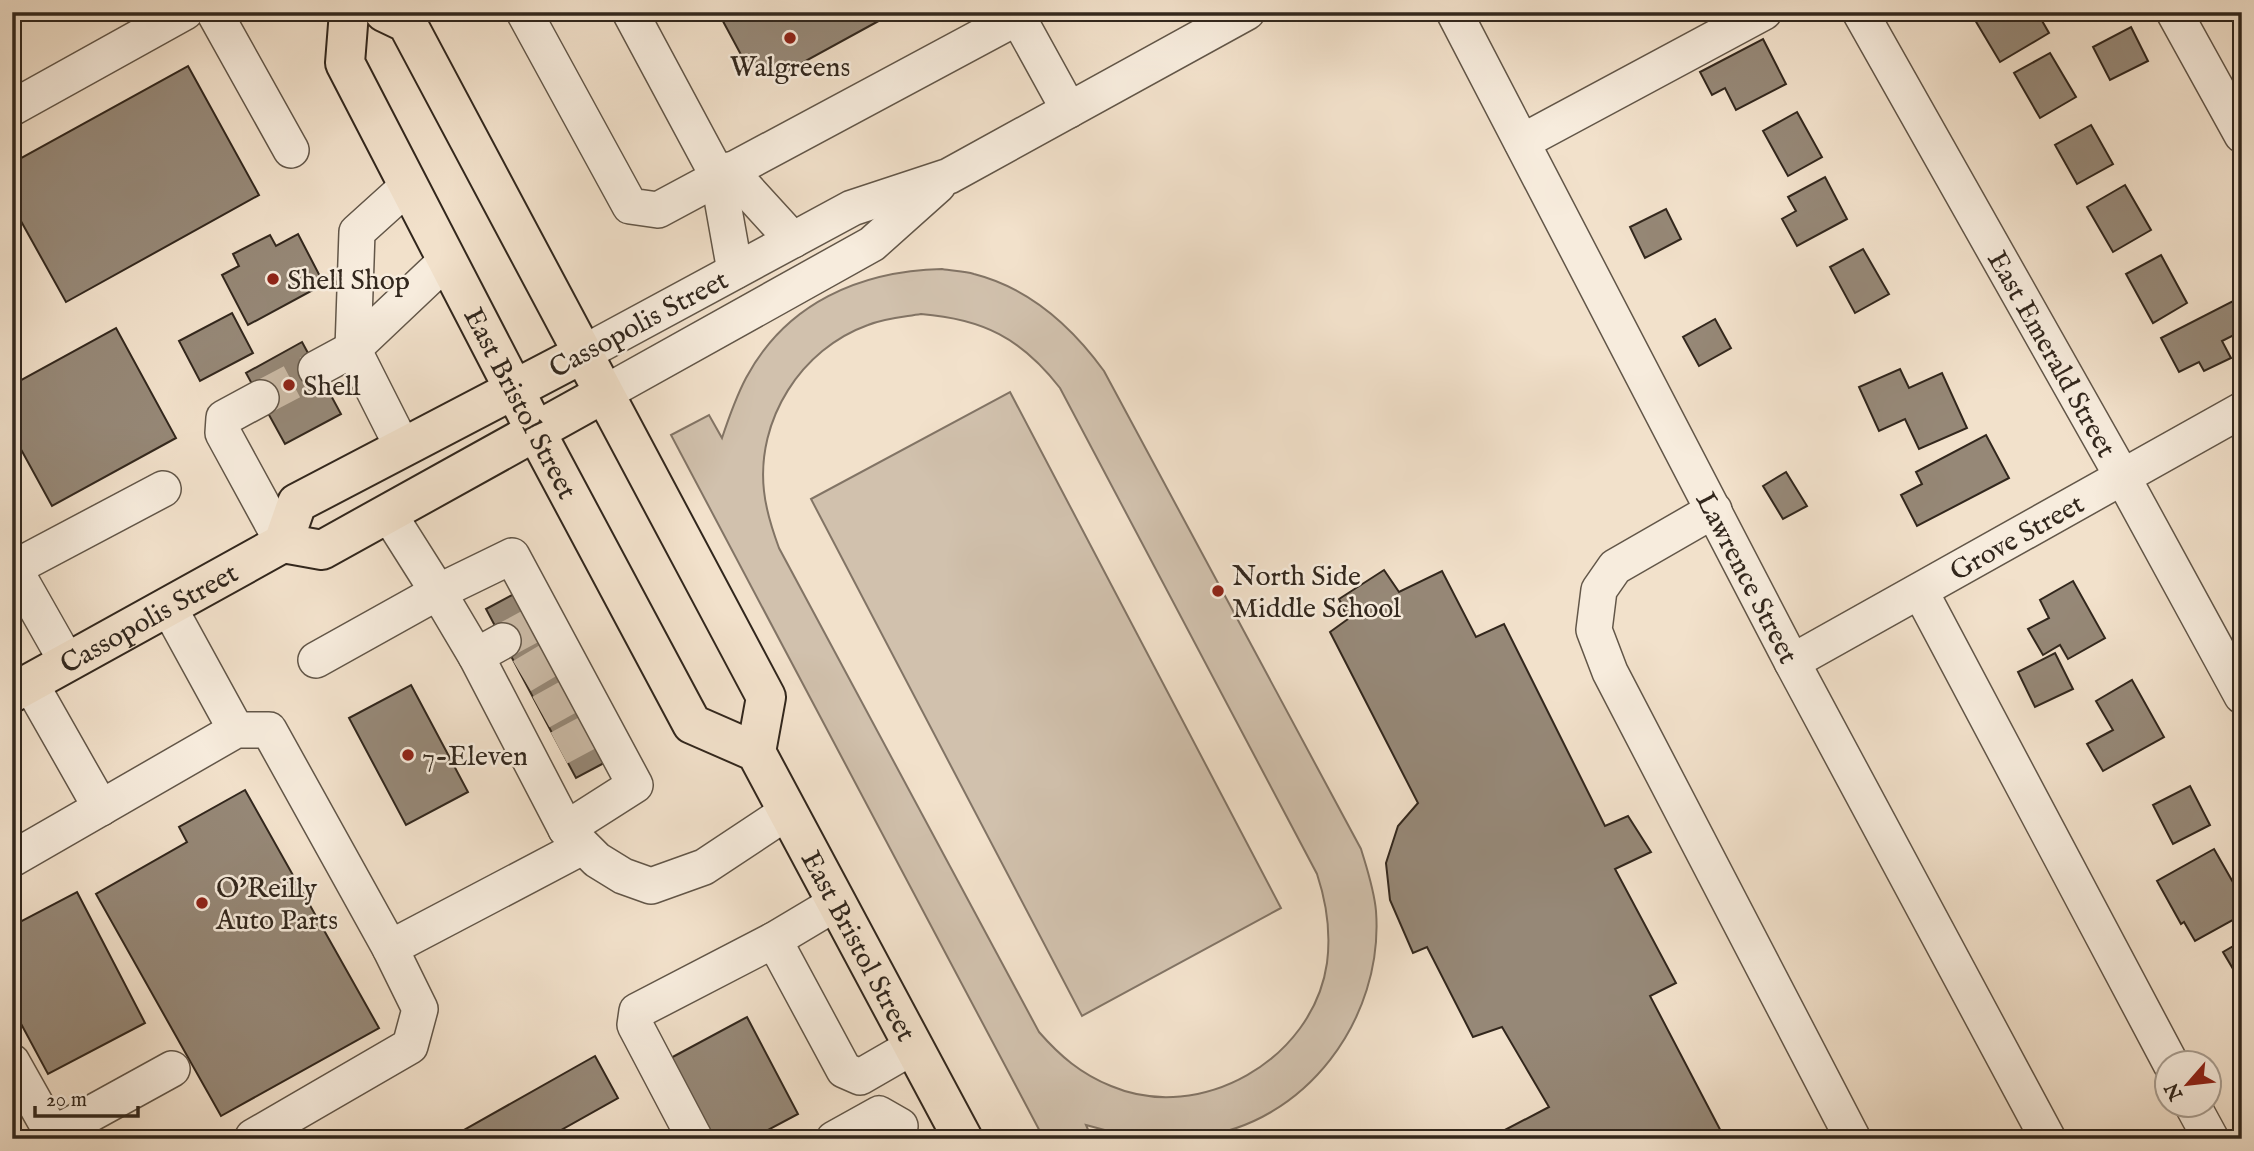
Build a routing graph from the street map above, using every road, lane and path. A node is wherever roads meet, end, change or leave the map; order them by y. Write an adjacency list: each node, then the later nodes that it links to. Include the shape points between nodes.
1 (185, 12): 13 (street)
2 (214, 12): 17 (street)
3 (348, 12): 20 (main road, East Bristol Street, via 345,63)
4 (384, 12): 25 (main road, via 407,23)
5 (524, 12): 18 (street, via 630,206 658,209)
6 (630, 12): 18 (street)
7 (1454, 12): 16 (street, Lawrence Street)
8 (1764, 12): 16 (street)
9 (1860, 12): 33 (street, East Emerald Street)
10 (2174, 12): 15 (street)
11 (1240, 14): 14 (street, Cassopolis Street)
12 (1016, 15): 14 (street); 18 (street)
13 (12, 108)
14 (1069, 110): 19 (street, Cassopolis Street)
15 (2242, 135)
16 (1522, 142): 35 (street, Lawrence Street)
17 (291, 150)
18 (724, 173): 21 (street); 23 (street)
19 (949, 176): 21 (street, Cassopolis Street, via 852,208); 28 (street, Cassopolis Street, via 872,244)
20 (409, 186): 22 (main road, East Bristol Street); 24 (street, via 357,232)
21 (793, 240): 23 (street, Cassopolis Street)
22 (447, 260): 24 (street); 27 (main road, East Bristol Street)
23 (735, 271): 25 (street, Cassopolis Street)
24 (353, 349): 26 (street); 32 (street)
25 (582, 354): 27 (main road, Cassopolis Street); 28 (main road)
26 (316, 369)
27 (514, 390): 31 (main road, East Bristol Street); 32 (main road, Cassopolis Street)
28 (603, 394): 31 (main road, Cassopolis Street); 52 (main road, via 766,697)
29 (261, 398): 37 (street, via 224,418 223,433)
30 (2242, 410): 33 (street, Grove Street)
31 (536, 432): 36 (main road, Cassopolis Street); 52 (main road, East Bristol Street, via 692,724)
32 (402, 448): 37 (main road, Cassopolis Street, via 297,503)
33 (2122, 476): 39 (street, Grove Street); 48 (street, East Emerald Street)
34 (163, 489): 38 (street)
35 (1714, 510): 45 (street, Lawrence Street); 71 (street, via 1615,567 1599,590 1594,630 1610,672)
36 (388, 513): 37 (main road, Cassopolis Street, via 322,550); 40 (street)
37 (283, 543): 41 (main road, Cassopolis Street)
38 (13, 567): 44 (street)
39 (1920, 591): 45 (street, Grove Street); 61 (street)
40 (438, 592): 42 (street); 42 (street, via 512,556); 43 (street)
41 (168, 606): 44 (main road, Cassopolis Street); 50 (street)
42 (514, 636): 46 (street); 46 (street)
43 (316, 660)
44 (67, 662): 47 (main road, Cassopolis Street)
45 (1793, 662): 72 (street, Lawrence Street)
46 (532, 669): 49 (street); 49 (street)
47 (21, 688): 53 (street)
48 (2242, 696)
49 (552, 706): 51 (street); 51 (street)
50 (236, 730): 53 (street); 59 (street, via 269,730)
51 (570, 742): 55 (street); 55 (street, via 635,785)
52 (756, 752): 54 (main road, East Bristol Street)
53 (102, 808): 56 (street)
54 (788, 812): 55 (street, via 704,867 651,886 597,860); 57 (main road, East Bristol Street)
55 (574, 838): 59 (street)
56 (12, 859)
57 (836, 903): 58 (street); 60 (main road, East Bristol Street)
58 (774, 940): 60 (street, via 844,1070 860,1077); 68 (street, via 637,1011 635,1025)
59 (390, 948): 67 (street, via 421,1009 410,1046)
60 (912, 1047): 64 (main road, East Bristol Street)
61 (2164, 1050)
62 (12, 1062): 63 (street, via 48,1126 63,1129)
63 (172, 1069)
64 (944, 1103): 66 (street); 70 (main road, East Bristol Street)
65 (2201, 1120): 73 (street)
66 (897, 1133): 69 (street, via 879,1114)
67 (253, 1138)
68 (695, 1139)
69 (834, 1139)
70 (963, 1139)
71 (1853, 1139)
72 (2048, 1139)
73 (2211, 1139)

